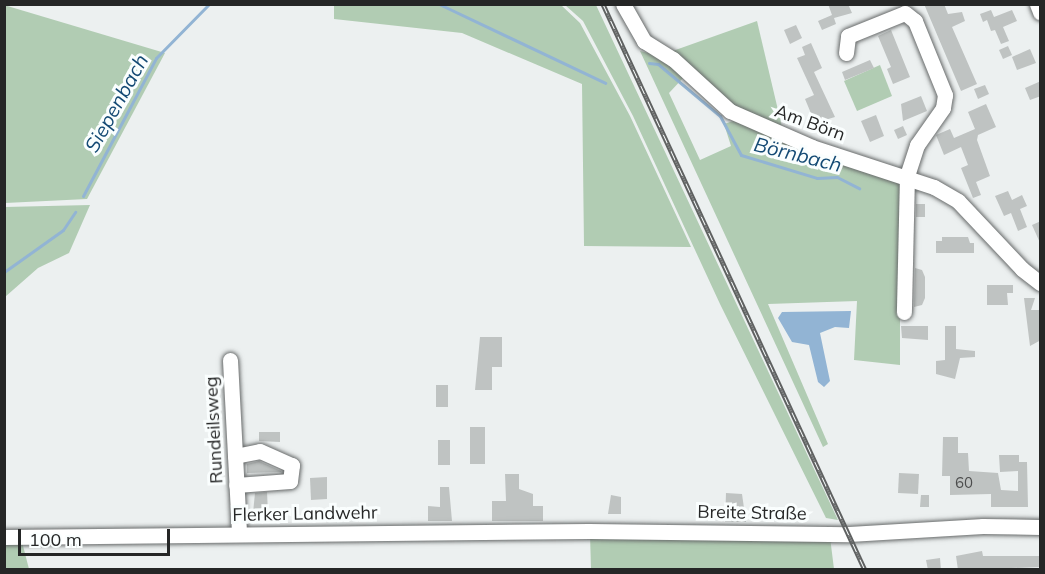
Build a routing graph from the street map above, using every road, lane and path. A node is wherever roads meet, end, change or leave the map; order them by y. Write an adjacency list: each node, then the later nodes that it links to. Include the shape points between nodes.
1 (623, 4): 5 (street, Am Börn, via 644,41 673,59 707,92 748,121 812,147)
2 (1037, 4): 3 (street)
3 (1041, 12)
4 (846, 53): 5 (street, via 848,36 900,12 915,21 943,86 945,102 922,133)
5 (907, 175): 6 (street, Am Börn, via 958,201 1022,269); 7 (street)
6 (1041, 283)
7 (904, 312)
8 (230, 360): 9 (street, Rundeilsweg)
9 (239, 455): 10 (street, Rundeilsweg); 10 (street, via 260,451 292,465 290,481)
10 (240, 485): 13 (street, Rundeilsweg)
11 (1041, 527): 12 (street, Breite Straße, via 982,526 849,534)
12 (462, 532): 13 (street, Flerker Landwehr)
13 (239, 534): 14 (street, Flerker Landwehr)
14 (4, 537)

